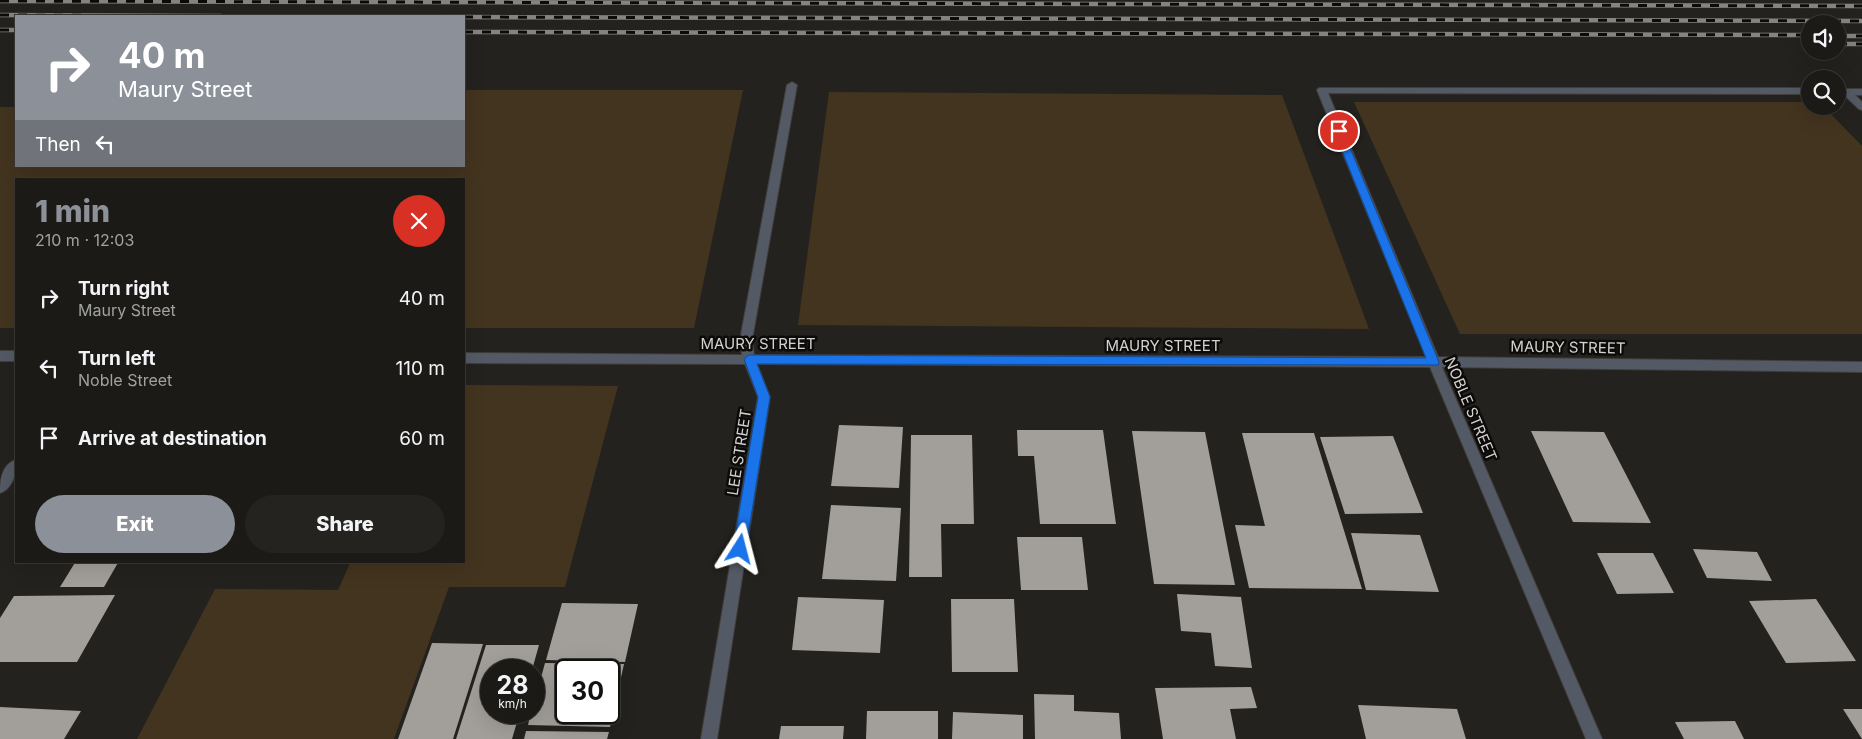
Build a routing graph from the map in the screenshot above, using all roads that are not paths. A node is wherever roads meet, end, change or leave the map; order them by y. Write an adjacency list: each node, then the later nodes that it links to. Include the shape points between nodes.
1 (792, 85): 10 (street, LEE STREET, via 746,340)
2 (1801, 92): 11 (street, NOBLE STREET, via 1322,90)
3 (1846, 92): 4 (street)
4 (1862, 92)
5 (1846, 95): 6 (street)
6 (1862, 107)
7 (0, 356): 8 (street)
8 (15, 356)
9 (465, 358): 10 (street, MAURY STREET)
10 (749, 359): 11 (street, MAURY STREET); 15 (street, LEE STREET, via 764,397)
11 (1434, 362): 12 (street, MAURY STREET); 16 (street, NOBLE STREET)
12 (1862, 367)
13 (15, 466): 14 (street)
14 (0, 487)
15 (709, 739)
16 (1594, 739)

